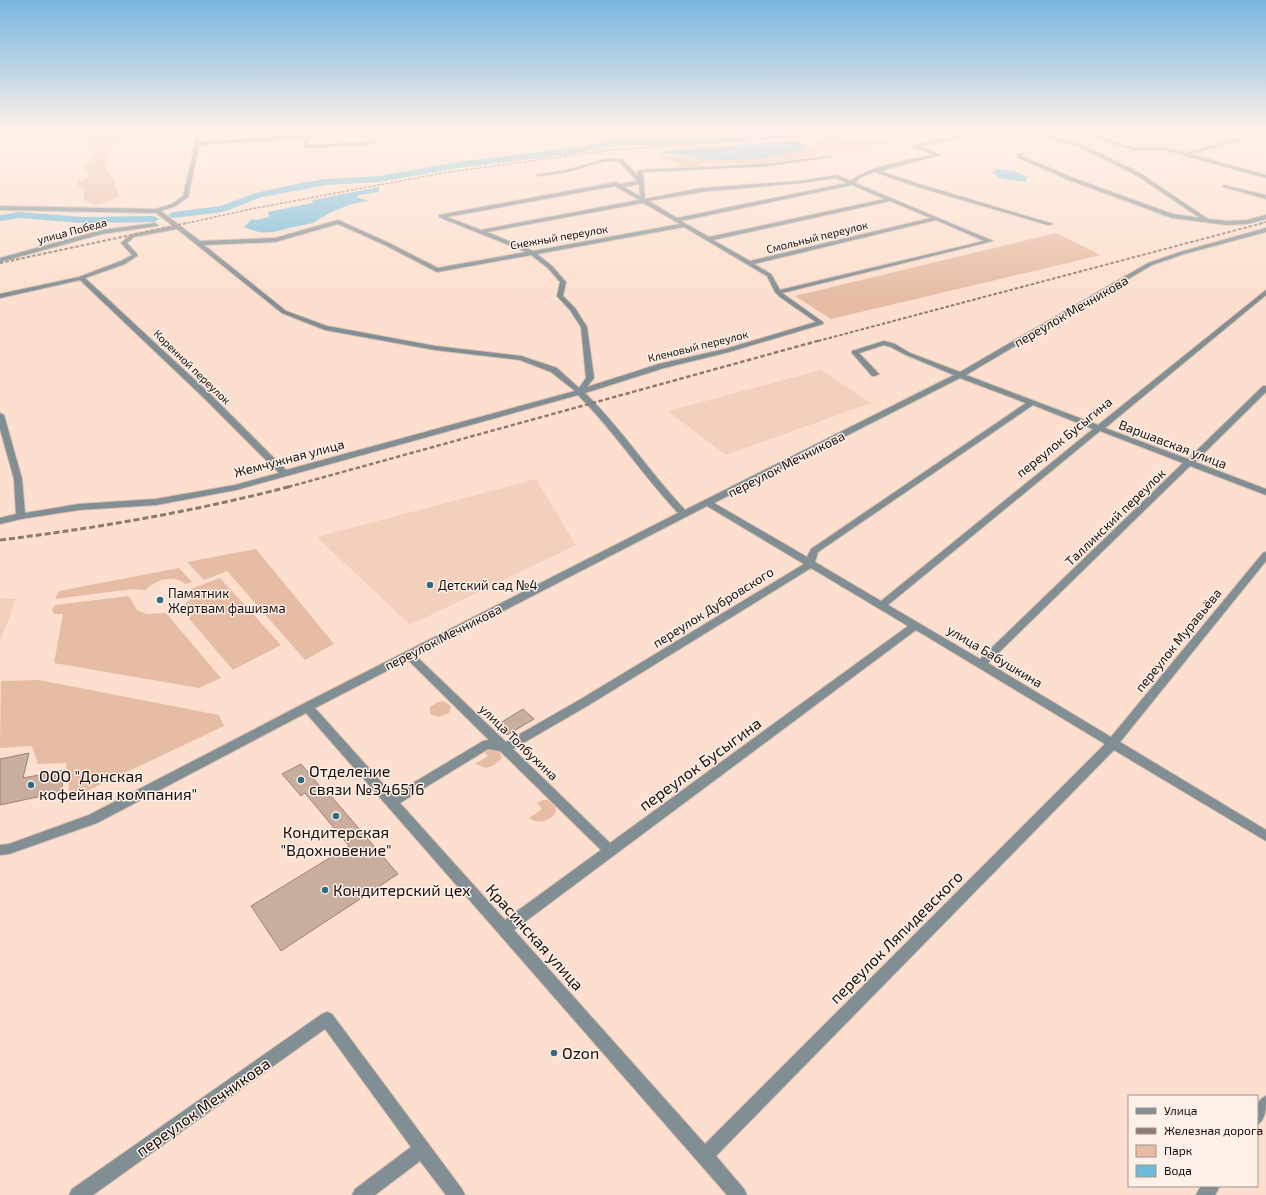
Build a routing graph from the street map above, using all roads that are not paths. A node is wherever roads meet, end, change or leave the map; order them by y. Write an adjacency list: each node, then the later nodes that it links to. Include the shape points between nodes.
1 (188, 186): 16 (street, via 185,197)
2 (613, 186): 25 (street, via 441,216)
3 (618, 186): 14 (street)
4 (641, 186): 14 (street)
5 (753, 186): 14 (street, via 701,190)
6 (839, 186): 20 (street)
7 (859, 186): 13 (street)
8 (919, 186): 21 (street)
9 (1091, 186): 19 (street, via 1172,216)
10 (1155, 186): 19 (street)
11 (1225, 186): 12 (street)
12 (1266, 198)
13 (890, 199): 18 (street); 26 (street)
14 (643, 201): 20 (street); 25 (street)
15 (0, 208): 16 (street)
16 (161, 215): 22 (street)
17 (1266, 217): 19 (street, via 1247,222)
18 (936, 218): 30 (street, Смольный переулок); 32 (street, via 990,242)
19 (1205, 219)
20 (676, 220): 23 (street)
21 (1050, 224)
22 (175, 225): 27 (street); 29 (street, улица Победа, via 102,232); 31 (street, via 132,236 124,243 135,255 126,262)
23 (685, 225): 26 (street); 28 (street, Снежный переулок)
24 (1266, 230): 36 (street, переулок Мечникова, via 1150,264)
25 (480, 232): 28 (street)
26 (708, 239): 30 (street)
27 (199, 243): 28 (street, Снежный переулок, via 274,240 338,222 437,270); 38 (street, via 284,312 325,328 435,348 521,358 554,370)
28 (531, 252): 38 (street, via 550,267 563,282 560,296 573,309 584,327 590,378)
29 (0, 260)
30 (750, 263): 32 (street, via 769,275)
31 (82, 278): 34 (street); 43 (street, Коренной переулок)
32 (778, 292): 38 (street, Кленовый переулок, via 821,323 727,351 662,366)
33 (1266, 292): 41 (street, переулок Бусыгина)
34 (0, 296)
35 (875, 374): 36 (street, Варшавская улица, via 854,352 884,343)
36 (960, 375): 39 (street, Варшавская улица); 45 (street, переулок Мечникова)
37 (1266, 388): 42 (street, Таллинский переулок)
38 (580, 392): 43 (street, Жемчужная улица); 46 (street, via 599,411)
39 (1031, 403): 41 (street, Варшавская улица); 50 (street, переулок Дубровского, via 814,551)
40 (0, 415): 47 (street, via 18,479)
41 (1098, 429): 42 (street, Варшавская улица); 51 (street, переулок Бусыгина)
42 (1189, 462): 44 (street, Варшавская улица); 54 (street, Таллинский переулок)
43 (285, 474): 47 (street, Жемчужная улица, via 236,487 156,502 79,507)
44 (1266, 492)
45 (708, 503): 46 (street, переулок Мечникова); 50 (street, улица Бабушкина)
46 (684, 514): 53 (street, переулок Мечникова)
47 (20, 516): 48 (street, Жемчужная улица)
48 (0, 521)
49 (1266, 555): 56 (street, переулок Муравьёва)
50 (810, 564): 51 (street, улица Бабушкина); 57 (street, переулок Дубровского, via 586,702)
51 (882, 605): 52 (street, улица Бабушкина)
52 (916, 625): 54 (street, улица Бабушкина); 61 (street, переулок Бусыгина)
53 (409, 655): 55 (street, переулок Мечникова); 57 (street, улица Толбухина)
54 (981, 664): 56 (street, улица Бабушкина)
55 (307, 707): 58 (street, Красинская улица); 60 (street, via 93,819)
56 (1112, 744): 59 (street, улица Бабушкина); 66 (street, переулок Ляпидевского)
57 (505, 748): 58 (street, via 487,744); 61 (street, улица Толбухина)
58 (392, 802): 62 (street, Красинская улица)
59 (1266, 836)
60 (0, 850)
61 (609, 850): 62 (street, переулок Бусыгина)
62 (504, 929): 66 (street, Красинская улица)
63 (1266, 1104): 64 (street)
64 (1258, 1116)
65 (422, 1149): 67 (street, переулок Мечникова, via 327,1019); 68 (street); 69 (street)
66 (705, 1156): 70 (street, Красинская улица)
67 (78, 1195)
68 (360, 1195)
69 (456, 1195)
70 (738, 1195)

